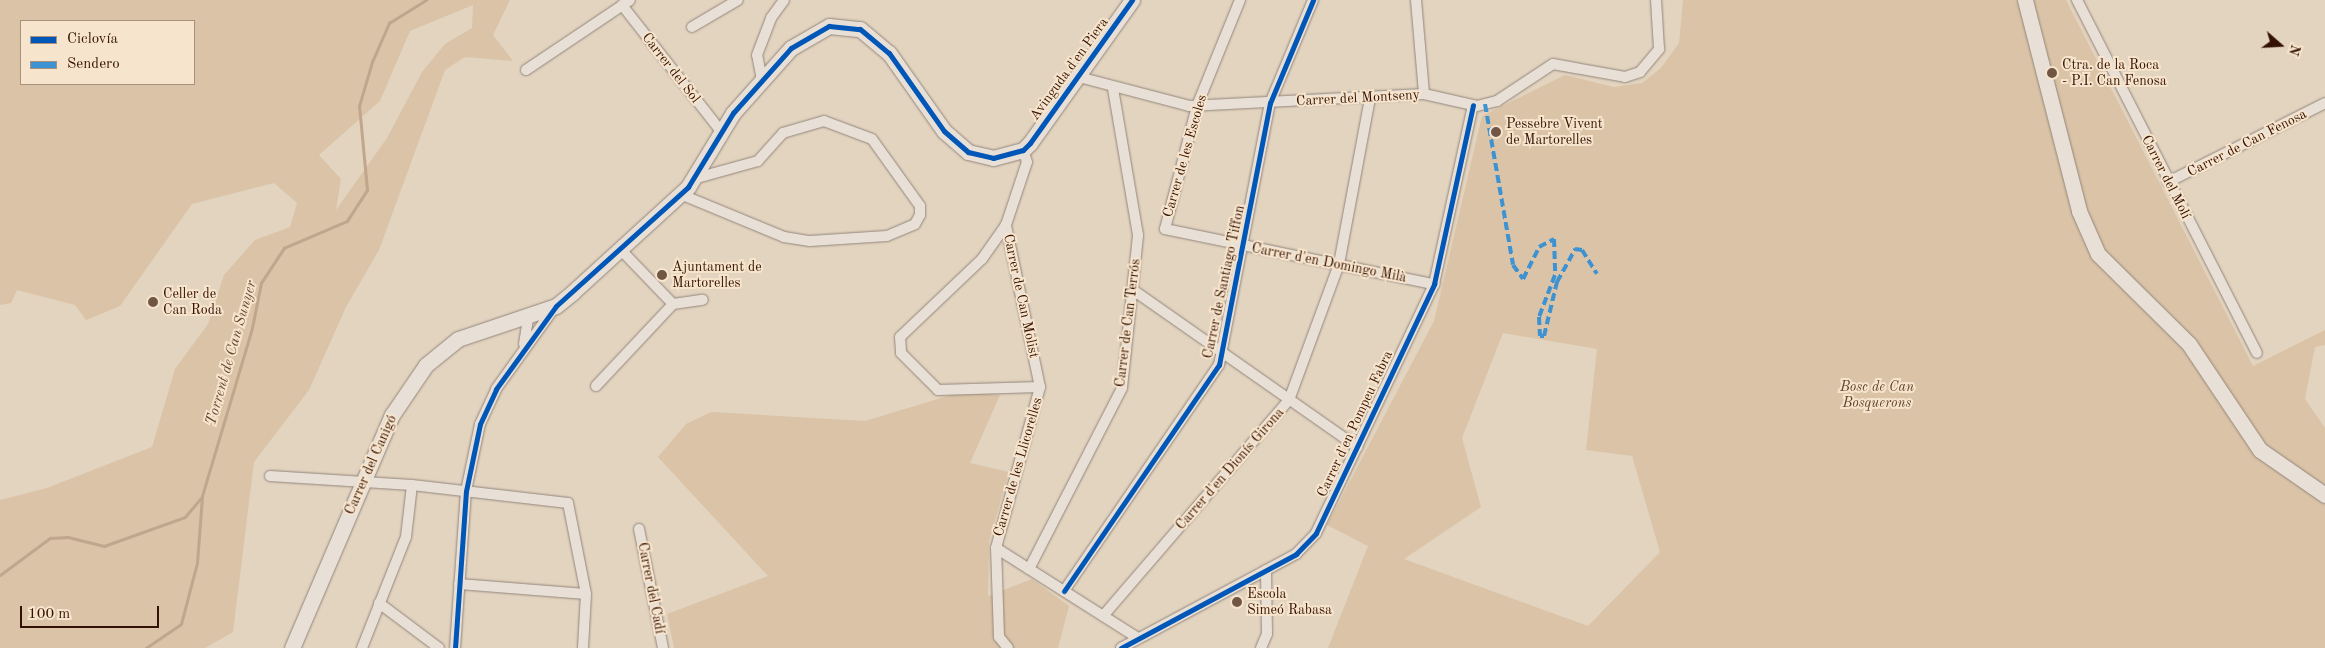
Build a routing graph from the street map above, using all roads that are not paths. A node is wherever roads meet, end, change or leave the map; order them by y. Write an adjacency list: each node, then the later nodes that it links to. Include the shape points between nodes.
1 (738, 0): 11 (street)
2 (1132, 0): 13 (street, Avinguda d'en Piera)
3 (1240, 0): 21 (street, Carrer de les Escoles)
4 (1313, 0): 18 (street, Carrer de Santiago Tiffon)
5 (1416, 0): 16 (street)
6 (1656, 0): 20 (street, Carrer del Montseny, via 1659,50 1640,72 1625,77 1553,64 1497,101)
7 (2024, 0): 52 (street, via 2079,211 2098,254 2189,344 2260,450)
8 (2077, 0): 25 (street, Carrer del Molí)
9 (780, 2): 14 (street, via 757,55)
10 (626, 3): 12 (street); 22 (street, Carrer del Sol)
11 (692, 28)
12 (526, 70)
13 (1075, 76): 15 (street, Carrer del Montseny); 23 (street, Avinguda d'en Piera)
14 (762, 80): 22 (street); 23 (street, via 791,48 818,30 848,25 889,53 944,131 968,152 993,158)
15 (1113, 88): 21 (street, Carrer del Montseny); 33 (street, Carrer de Can Terrós, via 1138,235)
16 (1424, 94): 17 (street, Carrer del Montseny); 20 (street, Carrer del Montseny)
17 (1370, 99): 18 (street, Carrer del Montseny); 31 (street, Carrer d'en Dionís Girona)
18 (1270, 103): 21 (street, Carrer del Montseny); 29 (street, Carrer de Santiago Tiffon)
19 (2325, 103): 25 (street, Carrer de Can Fenosa)
20 (1473, 105): 32 (street, Carrer d'en Pompeu Fabra)
21 (1197, 106): 28 (street, Carrer de les Escoles)
22 (720, 130): 24 (street)
23 (1023, 150): 27 (street, Carrer de Can Molist, via 1027,162)
24 (693, 179): 26 (street); 26 (street, via 758,161 783,133 824,121 872,138 920,206 920,215 915,224 887,236 810,241 784,237)
25 (2168, 182): 42 (street, Carrer del Molí)
26 (680, 194): 30 (street)
27 (1006, 225): 45 (street, Carrer de Can Molist); 45 (street, via 982,259 900,337 901,353 938,390)
28 (1165, 229): 29 (street, Carrer d'en Domingo Milà)
29 (1244, 245): 31 (street, Carrer d'en Domingo Milà); 41 (street, Carrer de Santiago Tiffon)
30 (620, 249): 35 (street); 36 (street)
31 (1339, 264): 32 (street, Carrer d'en Domingo Milà); 46 (street, Carrer d'en Dionís Girona)
32 (1434, 284): 47 (street, Carrer d'en Pompeu Fabra)
33 (1133, 290): 41 (street); 55 (street, Carrer de Can Terrós, via 1122,388)
34 (703, 300): 35 (street)
35 (673, 304): 44 (street)
36 (556, 306): 37 (street, Carrer del Canigó); 39 (street)
37 (532, 314): 38 (street, Carrer del Canigó); 39 (street); 40 (street)
38 (509, 320): 40 (street, via 521,329); 49 (street, Carrer del Canigó, via 458,339 426,365 392,415)
39 (536, 332): 43 (street)
40 (524, 343): 43 (street)
41 (1222, 352): 46 (street); 58 (street, Carrer de Santiago Tiffon, via 1219,365)
42 (2257, 353)
43 (519, 356): 51 (street, via 480,424)
44 (596, 386)
45 (1040, 387): 54 (street, Carrer de les Llicorelles)
46 (1288, 400): 47 (street); 61 (street, Carrer d'en Dionís Girona)
47 (1357, 447): 56 (street, Carrer d'en Pompeu Fabra, via 1316,534 1296,554)
48 (270, 476): 49 (street)
49 (363, 482): 50 (street); 63 (street, Carrer del Canigó)
50 (412, 485): 51 (street); 60 (street, via 406,537)
51 (466, 491): 57 (street); 59 (street, via 568,503)
52 (2325, 495)
53 (640, 529): 68 (street, Carrer del Cadí)
54 (996, 548): 55 (street); 69 (street, Carrer de les Llicorelles, via 999,637)
55 (1029, 569): 58 (street)
56 (1266, 570): 62 (street, Carrer d'en Pompeu Fabra); 71 (street, via 1267,634)
57 (459, 584): 59 (street); 66 (street)
58 (1064, 591): 61 (street)
59 (586, 594): 67 (street)
60 (379, 603): 64 (street); 65 (street)
61 (1103, 616): 62 (street)
62 (1138, 638): 70 (street, Carrer d'en Pompeu Fabra)
63 (292, 648)
64 (362, 648)
65 (439, 648)
66 (455, 648)
67 (582, 648)
68 (663, 648)
69 (1008, 648)
70 (1121, 648)
71 (1261, 648)

